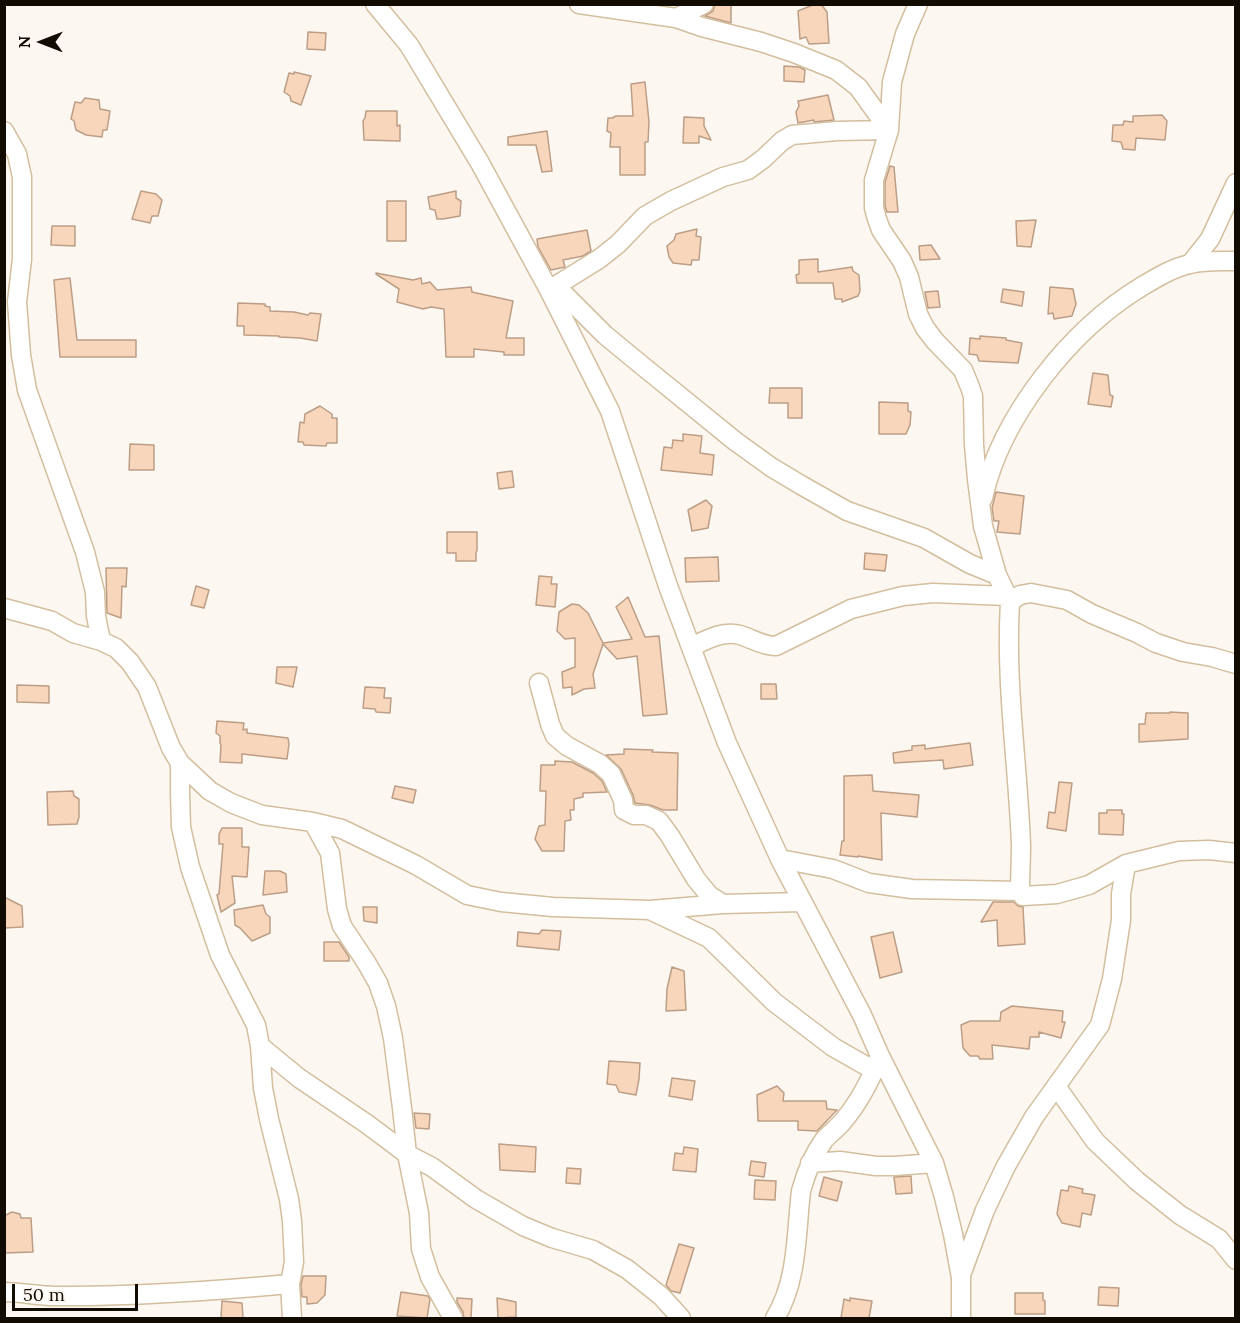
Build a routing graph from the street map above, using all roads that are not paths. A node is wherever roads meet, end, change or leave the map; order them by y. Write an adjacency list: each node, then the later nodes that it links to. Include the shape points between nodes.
1 (375, 4): 13 (street, via 409,45)
2 (579, 4): 5 (street)
3 (704, 4): 5 (street)
4 (918, 4): 6 (street, via 892,82)
5 (676, 18): 6 (street, via 761,42 836,70 858,87)
6 (889, 130): 13 (street, via 792,135 748,170 723,177 645,216 599,259); 14 (street, via 873,180 874,208 881,230 909,277 925,328 963,370 970,387)
7 (4, 131): 18 (street, via 17,154 22,177 22,259 17,302 27,390 85,552)
8 (1236, 183): 10 (street)
9 (1236, 220): 10 (street)
10 (1210, 239): 12 (street)
11 (1236, 261): 12 (street)
12 (1191, 263): 14 (street, via 1164,273 1128,295 1071,345 1010,426 988,478)
13 (552, 288): 15 (street, via 639,363 771,466 847,510 924,538); 19 (street, via 610,411)
14 (981, 510): 15 (street)
15 (996, 575): 16 (street)
16 (1008, 599): 19 (street, via 933,593 903,596 851,609 776,646 731,633); 20 (street, via 1031,593 1067,600 1156,643); 27 (street)
17 (4, 608): 18 (street, via 52,621 73,633)
18 (101, 641): 22 (street, via 116,648 147,687)
19 (691, 647): 25 (street, via 727,743)
20 (1236, 664)
21 (539, 683): 29 (street, via 555,736 611,774 624,810 659,821 696,879)
22 (180, 763): 23 (street, via 210,791 231,803 262,815); 31 (street, via 181,827 190,867 220,955 256,1025)
23 (313, 822): 30 (street, via 342,829 378,846 467,895 553,907); 34 (street, via 330,853 342,926 378,983 386,1006)
24 (1236, 853): 26 (street, via 1179,850)
25 (780, 859): 27 (street, via 833,869 869,883 912,889); 28 (street)
26 (1126, 864): 27 (street, via 1089,885 1058,894 1023,896); 33 (street, via 1112,979 1100,1025)
27 (1020, 891)
28 (802, 902): 29 (street); 32 (street, via 862,1015)
29 (723, 904): 30 (street)
30 (650, 910): 32 (street, via 709,938 774,1002 833,1047)
31 (260, 1046): 34 (street); 39 (street, via 269,1119 292,1221 294,1263)
32 (878, 1064): 35 (street, via 866,1090); 36 (street)
33 (1056, 1086): 37 (street, via 1095,1141 1180,1215 1219,1239); 38 (street, via 1006,1166 971,1244)
34 (406, 1154): 42 (street, via 419,1213 421,1249 430,1277); 43 (street, via 523,1226 593,1251 627,1269)
35 (810, 1163): 36 (street); 44 (street, via 801,1191 790,1280)
36 (934, 1163): 38 (street)
37 (1236, 1260)
38 (961, 1278): 45 (street)
39 (290, 1284): 40 (street, via 166,1293 53,1296); 41 (street)
40 (4, 1292)
41 (292, 1318)
42 (453, 1318)
43 (681, 1318)
44 (775, 1318)
45 (961, 1318)

